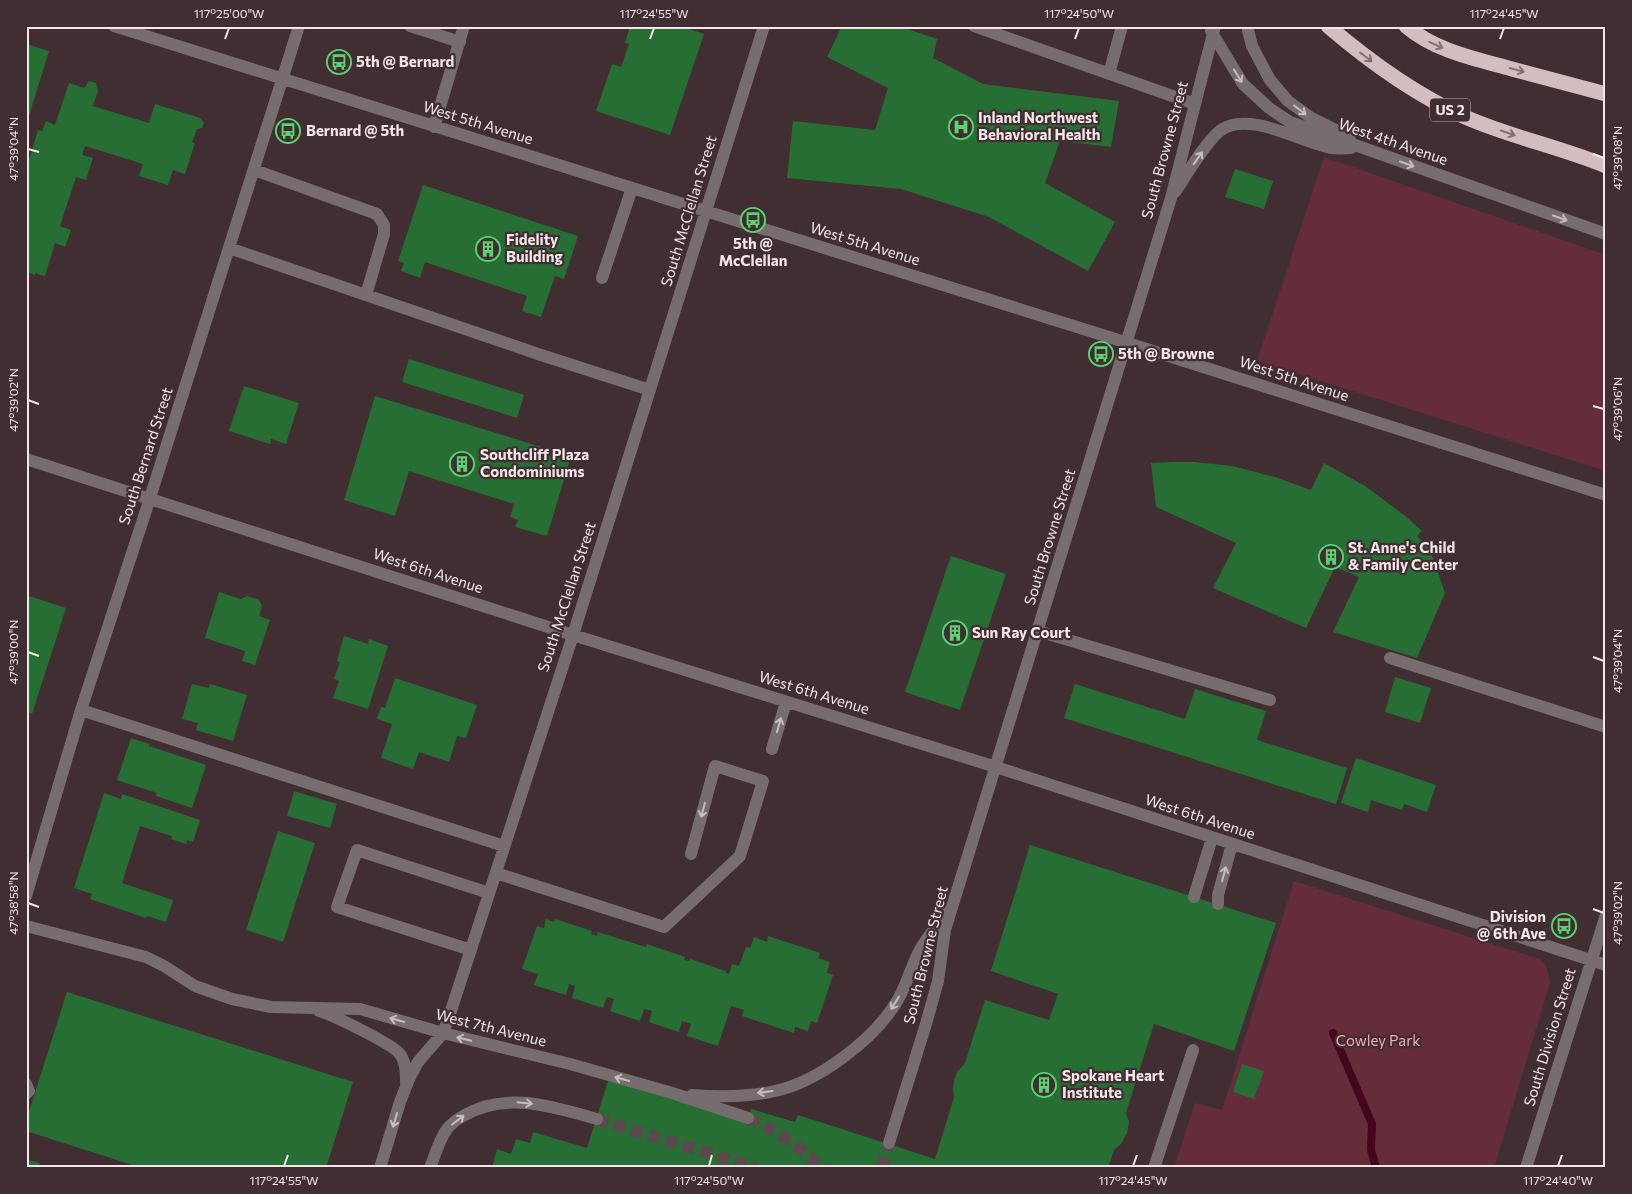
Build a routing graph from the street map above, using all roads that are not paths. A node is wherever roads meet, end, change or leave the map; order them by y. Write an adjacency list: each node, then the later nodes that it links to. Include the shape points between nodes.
1 (114, 26): 14 (street, West 5th Avenue)
2 (299, 26): 14 (street, South Bernard Street)
3 (410, 26): 12 (street)
4 (464, 26): 12 (street)
5 (764, 26): 23 (street, South McClellan Street)
6 (974, 26): 13 (street)
7 (1122, 26): 13 (street)
8 (1247, 26): 18 (street, one-way to 18, via 1252,46 1270,80 1288,101)
9 (1328, 26): 19 (highway, US 2, one-way to 19, via 1389,75 1466,118)
10 (1406, 26): 15 (highway, one-way to 15, via 1437,46 1470,58)
11 (1212, 29): 16 (street, South Browne Street); 18 (street, West 4th Avenue, one-way to 18, via 1243,84 1269,108 1290,122)
12 (460, 42): 17 (street)
13 (1109, 74): 16 (street)
14 (282, 80): 17 (street, West 5th Avenue); 20 (street, South Bernard Street)
15 (1606, 94)
16 (1195, 104): 22 (street, South Browne Street)
17 (434, 127): 21 (street, West 5th Avenue)
18 (1361, 148): 22 (street, one-way to 18, via 1210,142 1221,130 1232,125 1266,127 1333,148); 24 (street, West 4th Avenue, one-way to 24)
19 (1606, 164)
20 (254, 170): 25 (street, South Bernard Street); 27 (street, via 377,214 384,225 384,234)
21 (632, 188): 23 (street, West 5th Avenue); 26 (street)
22 (1171, 198): 28 (street, South Browne Street)
23 (706, 211): 28 (street, West 5th Avenue); 29 (street, South McClellan Street)
24 (1606, 234)
25 (229, 248): 27 (street); 32 (street, South Bernard Street)
26 (602, 278)
27 (366, 295): 29 (street)
28 (1126, 343): 31 (street, West 5th Avenue); 33 (street, South Browne Street)
29 (650, 390): 34 (street, South McClellan Street)
30 (26, 459): 32 (street, West 6th Avenue)
31 (1606, 495)
32 (150, 498): 34 (street, West 6th Avenue); 38 (street, South Bernard Street)
33 (1038, 631): 36 (street); 41 (street, South Browne Street)
34 (573, 636): 37 (street, West 6th Avenue); 44 (street, South McClellan Street)
35 (1390, 658): 39 (street)
36 (1270, 700)
37 (786, 702): 40 (street, one-way to 37); 41 (street, West 6th Avenue)
38 (81, 710): 44 (street); 48 (street, South Bernard Street)
39 (1606, 727)
40 (772, 749)
41 (996, 767): 42 (street, West 6th Avenue); 50 (street, South Browne Street)
42 (1212, 838): 43 (street, West 6th Avenue); 49 (street)
43 (1232, 844): 51 (street, one-way to 43); 55 (street, West 6th Avenue)
44 (504, 846): 46 (street, South McClellan Street)
45 (691, 854): 46 (street, one-way to 45, via 664,928 740,856 763,780 715,766)
46 (496, 873): 47 (street, South McClellan Street)
47 (489, 893): 54 (street, South McClellan Street); 54 (street, via 357,850 337,907)
48 (26, 896)
49 (1194, 897)
50 (954, 900): 61 (street, West 7th Avenue, one-way to 61, via 920,949 896,1004 862,1042 841,1059 818,1074 775,1091 707,1096); 64 (street, South Browne Street, via 945,930 938,981)
51 (1218, 904)
52 (1606, 915): 55 (street, South Division Street)
53 (26, 926): 57 (street, West 7th Avenue, via 146,957 195,986 232,999 271,1007)
54 (471, 950): 58 (street, South McClellan Street)
55 (1591, 960): 56 (street, West 6th Avenue); 68 (street, South Division Street)
56 (1606, 965)
57 (304, 1008): 58 (street, West 7th Avenue, one-way to 57, via 360,1009); 60 (street, West 7th Avenue, via 332,1016 388,1044 404,1062)
58 (444, 1033): 60 (street, South McClellan Street, via 418,1062); 61 (street, West 7th Avenue, one-way to 58)
59 (1193, 1050): 67 (street)
60 (406, 1088): 65 (street, South McClellan Street, one-way to 65)
61 (669, 1092): 62 (street, West 7th Avenue)
62 (748, 1118)
63 (596, 1119): 66 (street, one-way to 63, via 448,1129 477,1108 515,1102 539,1104)
64 (889, 1144)
65 (380, 1168)
66 (430, 1168)
67 (1154, 1168)
68 (1526, 1168)

